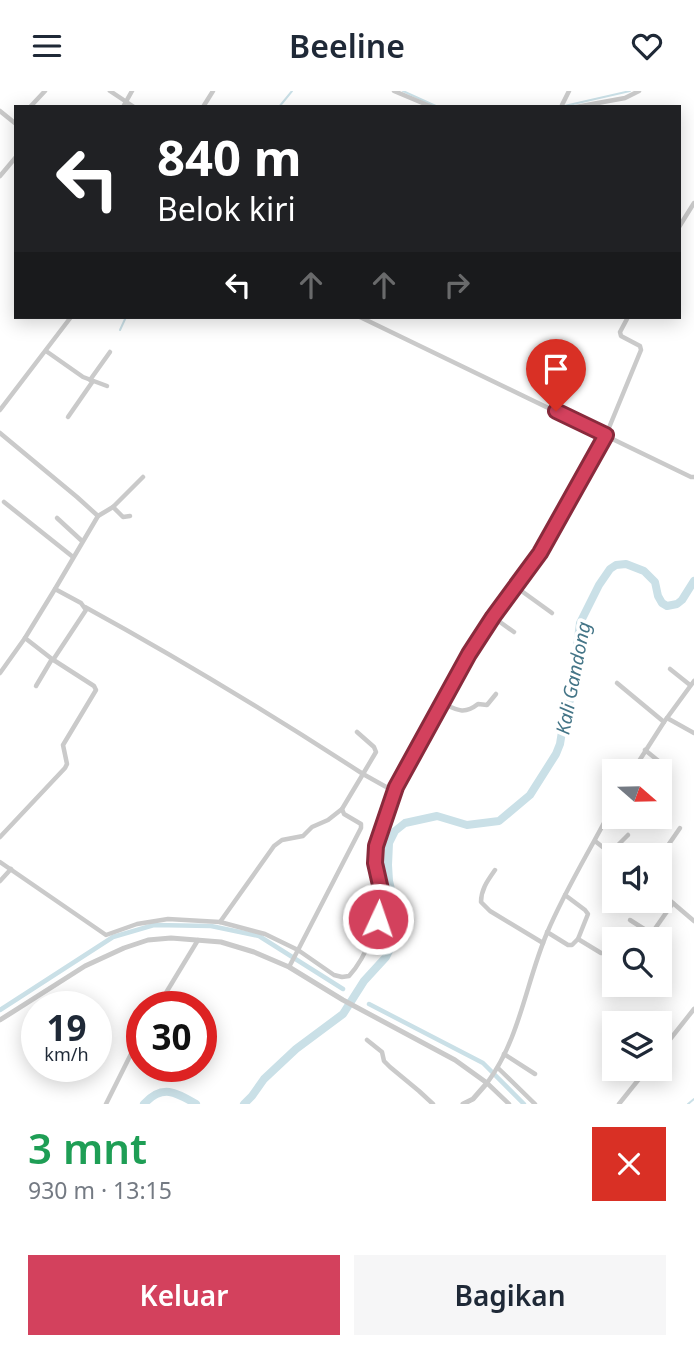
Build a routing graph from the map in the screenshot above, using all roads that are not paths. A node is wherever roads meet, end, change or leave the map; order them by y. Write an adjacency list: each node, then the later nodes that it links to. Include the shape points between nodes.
1 (46, 91): 7 (street)
2 (110, 91): 6 (street)
3 (132, 91): 6 (street)
4 (394, 91): 8 (street)
5 (639, 91): 9 (street)
6 (124, 104)
7 (32, 105)
8 (427, 105)
9 (587, 105)
10 (0, 111): 11 (street)
11 (14, 122)
12 (14, 159): 13 (street)
13 (0, 176)
14 (694, 203): 15 (street)
15 (681, 224)
16 (70, 319): 19 (street)
17 (364, 319): 26 (street)
18 (627, 319): 26 (street, via 621,336 641,350)
19 (46, 351): 21 (street); 23 (street)
20 (110, 352): 21 (street)
21 (91, 381): 22 (street); 24 (street)
22 (107, 386)
23 (0, 410)
24 (68, 417)
25 (0, 433): 31 (street)
26 (606, 435): 28 (street); 36 (street)
27 (143, 477): 30 (street)
28 (693, 477)
29 (4, 502): 35 (street)
30 (113, 507): 31 (street); 32 (street, via 123,517)
31 (98, 516): 34 (street)
32 (130, 516)
33 (57, 518): 34 (street)
34 (82, 541): 35 (street)
35 (73, 557): 37 (street)
36 (516, 587): 39 (street); 40 (street)
37 (55, 589): 38 (street); 42 (street)
38 (85, 607): 43 (street); 58 (street)
39 (552, 613)
40 (493, 617): 41 (street); 51 (street)
41 (514, 632)
42 (24, 638): 43 (street); 44 (street)
43 (53, 660): 49 (street); 64 (street, via 96,690 63,745 65,768)
44 (2, 664): 46 (street)
45 (670, 669): 48 (street)
46 (0, 673)
47 (617, 683): 52 (street)
48 (693, 684): 52 (street)
49 (36, 686)
50 (496, 694): 51 (street, via 487,705 466,711)
51 (442, 703): 59 (street)
52 (666, 720): 54 (street); 55 (street)
53 (357, 732): 58 (street, via 376,752)
54 (694, 733)
55 (645, 750): 56 (street); 57 (street)
56 (640, 759)
57 (656, 759)
58 (363, 774): 59 (street, via 388,788); 60 (street)
59 (396, 787): 84 (street, via 376,846 380,913 354,971 338,976)
60 (342, 809): 77 (street, via 303,836 274,846); 84 (street, via 361,828)
61 (602, 827): 65 (street)
62 (680, 828): 67 (street)
63 (628, 835): 66 (street)
64 (0, 837)
65 (595, 841): 68 (street); 73 (street)
66 (622, 843)
67 (670, 843)
68 (602, 847)
69 (0, 862): 70 (street)
70 (11, 869): 72 (street); 77 (street, via 106,935 167,919)
71 (495, 870): 83 (street, via 481,902)
72 (0, 881)
73 (565, 895): 80 (street); 82 (street, via 587,914)
74 (673, 903): 76 (street); 79 (street)
75 (630, 920): 78 (street)
76 (694, 921)
77 (220, 922): 84 (street, via 265,934)
78 (641, 927)
79 (657, 927)
80 (547, 932): 82 (street, via 570,945); 83 (street)
81 (199, 939): 86 (street, via 221,941); 87 (street); 89 (street, via 148,940 108,954)
82 (578, 939): 85 (street)
83 (543, 943): 92 (street)
84 (297, 952): 86 (street)
85 (601, 953)
86 (290, 965): 96 (street)
87 (167, 991)
88 (694, 1009): 90 (street)
89 (0, 1020)
90 (672, 1037)
91 (367, 1040): 99 (street)
92 (504, 1054): 94 (street); 95 (street)
93 (126, 1064): 98 (street)
94 (497, 1069): 96 (street); 102 (street)
95 (535, 1074)
96 (489, 1081): 100 (street); 101 (street)
97 (637, 1081): 103 (street)
98 (106, 1104)
99 (433, 1104)
100 (463, 1104)
101 (509, 1104)
102 (535, 1104)
103 (619, 1104)

